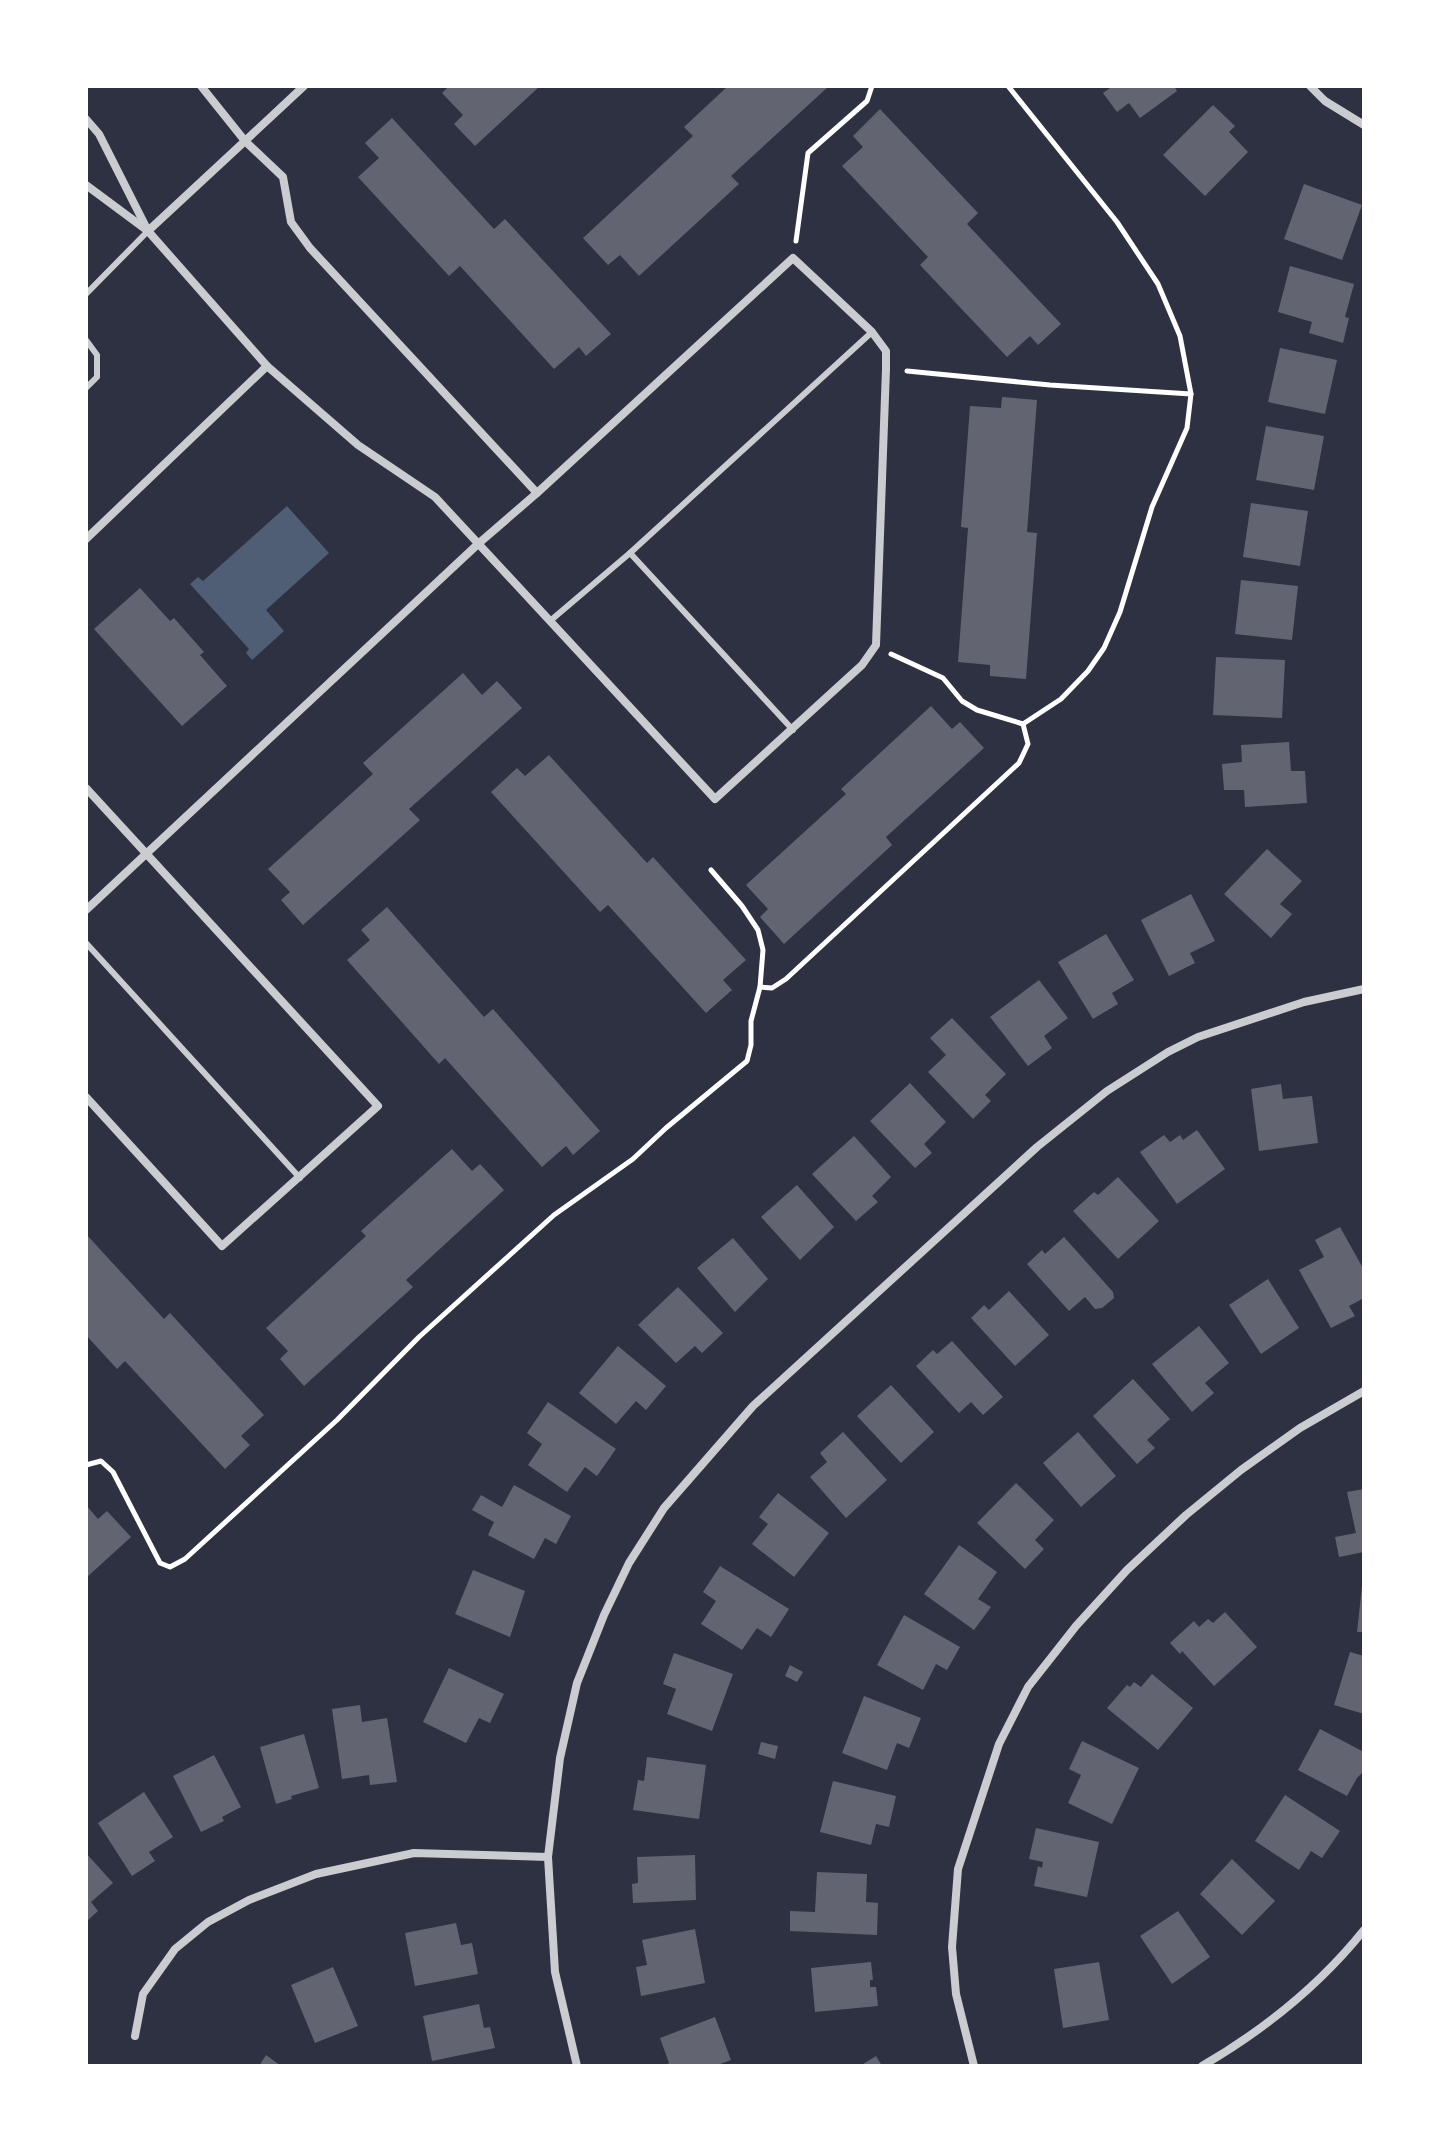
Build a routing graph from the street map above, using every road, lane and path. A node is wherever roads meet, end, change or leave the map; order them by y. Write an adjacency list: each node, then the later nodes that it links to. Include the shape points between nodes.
1 (201, 86): 8 (street)
2 (304, 86): 8 (street)
3 (872, 86): 11 (path, via 867,101 808,153)
4 (1008, 86): 18 (path, via 1117,222 1158,284 1180,336)
5 (1310, 86): 7 (street)
6 (86, 119): 10 (street, via 99,134)
7 (1364, 125)
8 (245, 141): 10 (street); 19 (street, via 283,177 291,222 310,248)
9 (86, 185): 10 (street)
10 (148, 231): 12 (lane); 15 (street)
11 (793, 258): 13 (street); 19 (street)
12 (86, 294)
13 (872, 332): 16 (street, via 886,351); 22 (lane)
14 (86, 340): 17 (lane, via 97,355 97,377)
15 (267, 366): 20 (street); 21 (street, via 358,445 435,497)
16 (886, 369): 18 (path); 24 (street)
17 (86, 388)
18 (1191, 394): 25 (path, via 1187,428 1152,507 1104,648 1061,699)
19 (537, 493): 21 (street)
20 (86, 539)
21 (478, 544): 23 (street); 28 (street)
22 (630, 553): 23 (lane); 26 (lane)
23 (550, 621): 26 (street, via 715,799)
24 (876, 645): 25 (path, via 943,678 977,710); 26 (street)
25 (1023, 724): 32 (path, via 1028,744 1019,763 786,979 772,988)
26 (793, 730)
27 (86, 788): 28 (street)
28 (146, 853): 30 (street); 35 (street, via 378,1106)
29 (711, 870): 32 (path, via 758,930 763,950)
30 (86, 910)
31 (86, 943): 35 (lane)
32 (760, 987): 37 (path, via 747,1061 633,1159 554,1215 185,1559 170,1567 160,1563 113,1472 101,1461)
33 (1364, 989): 38 (street, via 1304,1002 1198,1037 1107,1091 1037,1147 753,1406 664,1508 604,1615 574,1698 560,1758)
34 (86, 1097): 35 (street, via 222,1246)
35 (300, 1178)
36 (1364, 1391): 42 (street, via 1288,1437 1186,1515 1127,1570 1028,1687 999,1744 958,1869 952,1947 956,1994)
37 (86, 1465)
38 (548, 1857): 40 (street, via 414,1853 316,1874 249,1900 208,1922 175,1949 143,1994); 41 (street, via 555,1972)
39 (1364, 1930): 43 (street, via 1280,2015)
40 (135, 2036)
41 (577, 2066)
42 (974, 2066)
43 (1202, 2066)

